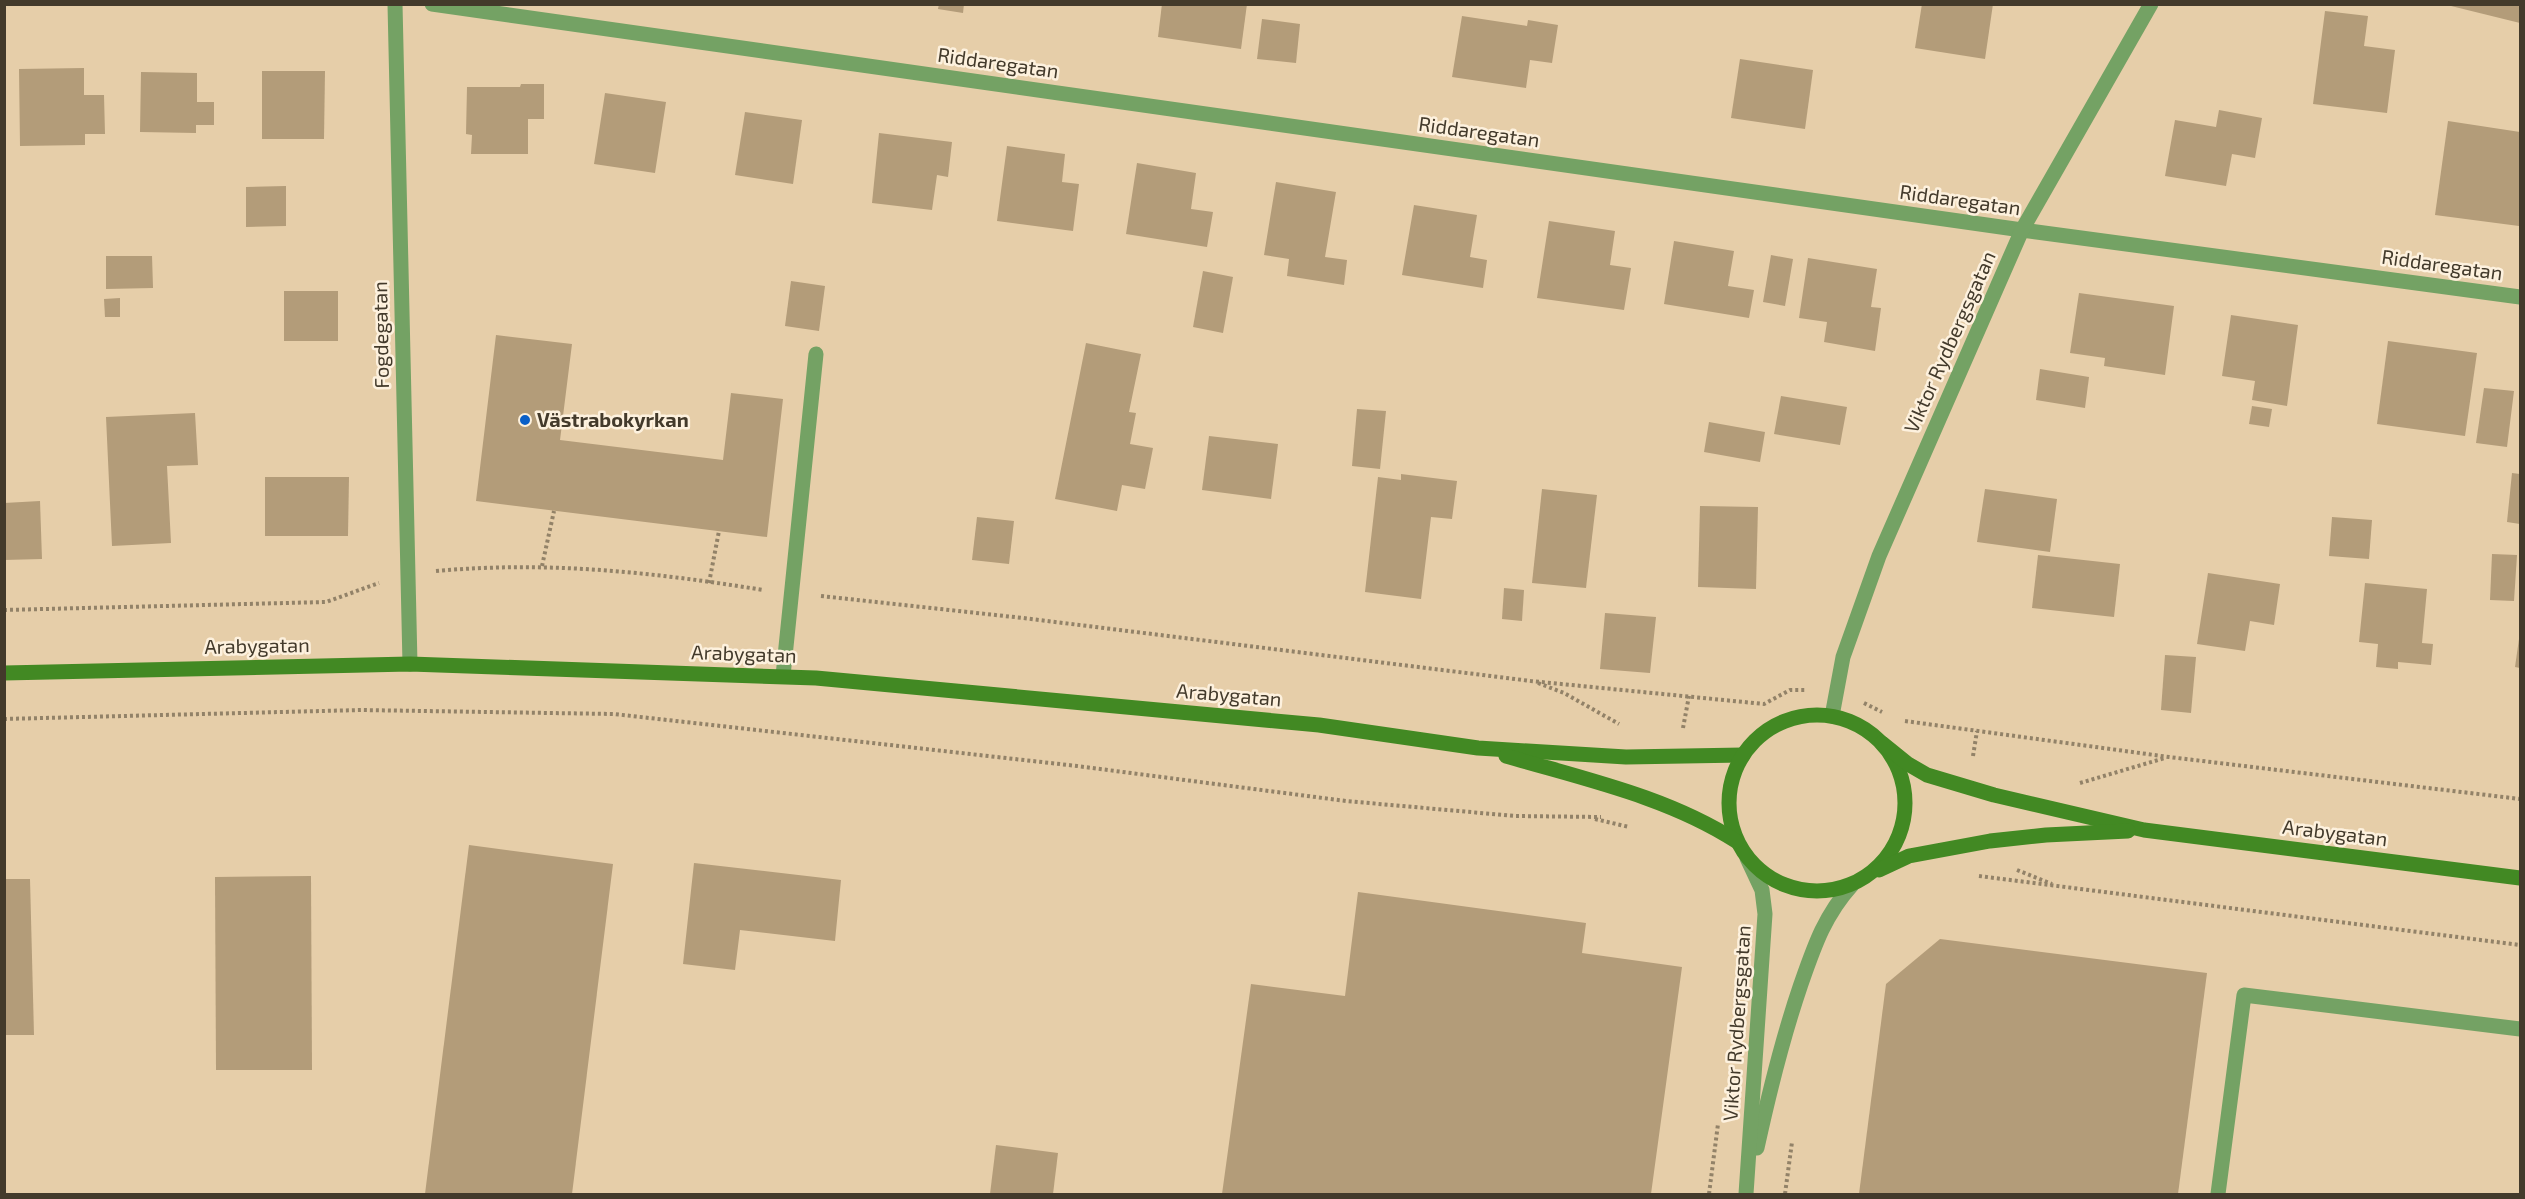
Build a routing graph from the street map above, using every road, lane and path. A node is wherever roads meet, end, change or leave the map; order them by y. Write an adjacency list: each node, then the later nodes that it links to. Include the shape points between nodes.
1 (395, 4): 11 (street, Fogdegatan)
2 (432, 4): 4 (street, Riddaregatan)
3 (2151, 4): 4 (street, Viktor Rydbergsgatan)
4 (2022, 230): 5 (street, Riddaregatan); 15 (street, Viktor Rydbergsgatan, via 1879,556 1843,657)
5 (2520, 297)
6 (816, 354): 13 (street)
7 (554, 511): 9 (path)
8 (719, 531): 10 (path)
9 (542, 566)
10 (709, 583)
11 (410, 664): 12 (street, Arabygatan); 13 (street, Arabygatan)
12 (4, 673)
13 (783, 676): 19 (street, Arabygatan, via 1319,725)
14 (1531, 681): 17 (path, via 1564,693)
15 (1832, 716): 18 (street, via 1862,727); 20 (street, via 1784,721 1769,728)
16 (4, 719): 23 (path, via 361,710 614,714 1347,801 1515,816 1592,818)
17 (1628, 730)
18 (1882, 743): 24 (street, Arabygatan, via 1927,775); 28 (street, via 1901,777 1905,812 1899,836 1886,858)
19 (1478, 748): 20 (street, Arabygatan, via 1626,757); 25 (street, Arabygatan, via 1621,789 1716,828)
20 (1743, 755): 25 (street, via 1729,793)
21 (2072, 785): 22 (path, via 2169,757)
22 (2520, 799)
23 (1632, 827)
24 (2144, 830): 28 (street, Arabygatan, via 1990,841 1910,856); 29 (street, Arabygatan)
25 (1736, 841): 26 (street)
26 (1747, 858): 30 (street, via 1769,878 1795,889 1824,892); 34 (street, Viktor Rydbergsgatan, via 1762,890 1765,914)
27 (1975, 875): 31 (path)
28 (1868, 876): 30 (street)
29 (2520, 878)
30 (1852, 885): 34 (street, Viktor Rydbergsgatan, via 1820,930 1794,1005 1774,1069)
31 (2520, 945)
32 (2520, 1029): 36 (street, via 2244,995)
33 (1792, 1139): 35 (path)
34 (1747, 1194)
35 (1785, 1194)
36 (2218, 1194)

